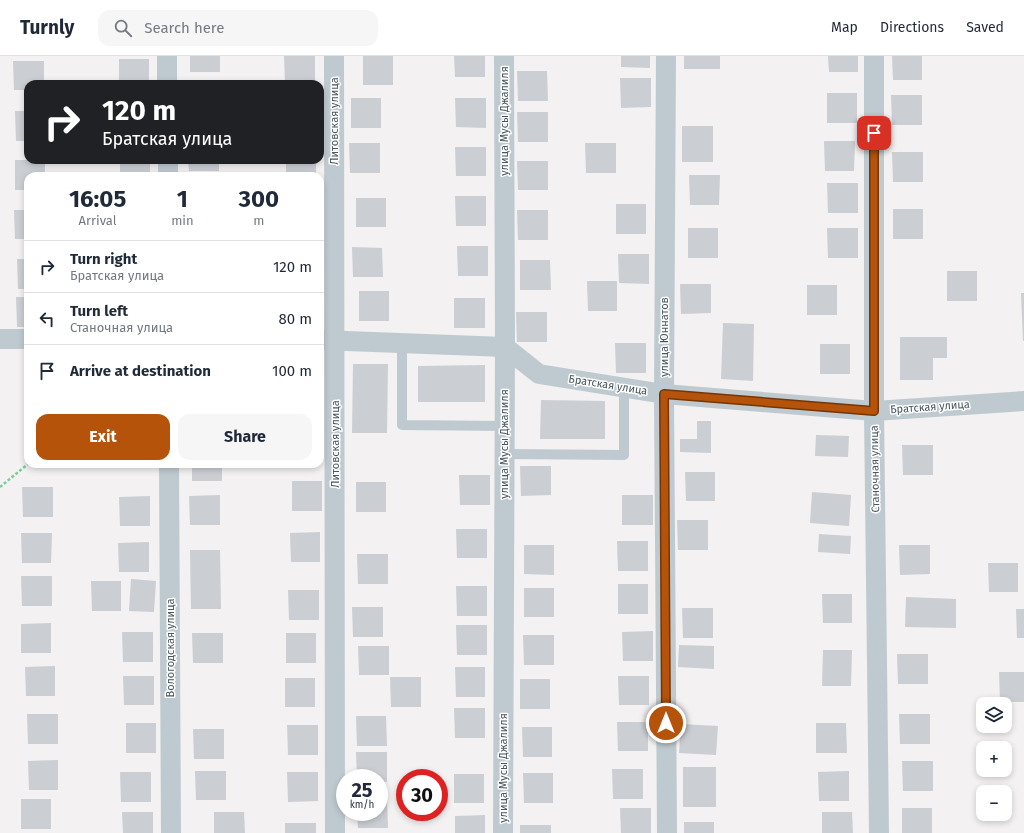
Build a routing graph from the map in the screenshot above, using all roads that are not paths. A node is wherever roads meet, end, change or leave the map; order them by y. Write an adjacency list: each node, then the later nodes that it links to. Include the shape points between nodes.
1 (167, 56): 6 (street)
2 (334, 56): 9 (street, Литовская улица)
3 (504, 56): 11 (street, улица Мусы Джалиля)
4 (666, 56): 13 (street, улица Юннатов)
5 (874, 56): 15 (street, Станочная улица)
6 (167, 80)
7 (0, 339): 8 (street)
8 (24, 339)
9 (327, 340): 10 (street); 20 (street, Литовская улица)
10 (402, 343): 11 (street); 16 (lane, via 402,425)
11 (505, 347): 12 (street, Братская улица, via 538,374); 16 (street, улица Мусы Джалиля)
12 (624, 388): 13 (street, Братская улица); 17 (lane, via 624,455)
13 (664, 394): 15 (street, Братская улица); 22 (street, улица Юннатов)
14 (1024, 401): 15 (street, Братская улица)
15 (874, 411): 23 (street, Станочная улица)
16 (504, 426): 17 (street, улица Мусы Джалиля)
17 (504, 454): 21 (street, улица Мусы Джалиля)
18 (169, 468): 19 (street, Вологодская улица)
19 (171, 833)
20 (335, 833)
21 (503, 833)
22 (667, 833)
23 (879, 833)

